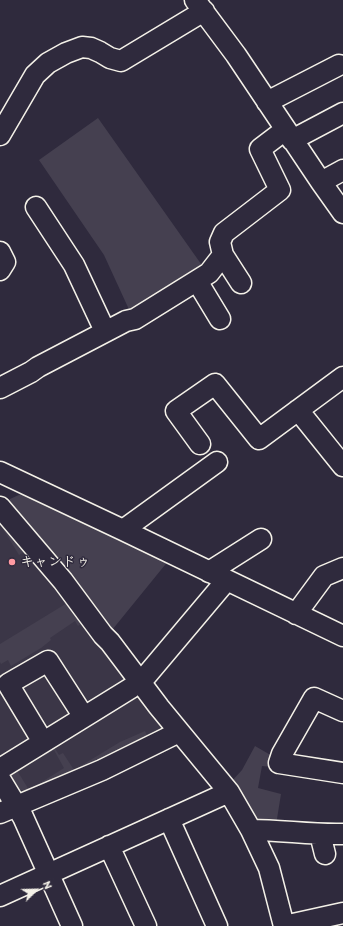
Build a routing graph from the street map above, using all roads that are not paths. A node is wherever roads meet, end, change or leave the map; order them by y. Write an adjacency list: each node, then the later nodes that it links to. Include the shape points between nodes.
1 (199, 6): 3 (street); 5 (street, via 120,61 91,48 82,47 48,63 35,75)
2 (339, 65): 3 (street)
3 (267, 102): 6 (street)
4 (343, 113): 6 (street)
5 (0, 134)
6 (289, 135): 8 (street); 12 (street, via 260,150 280,190 224,233 220,242)
7 (343, 170): 8 (street)
8 (321, 182): 10 (street)
9 (36, 207): 17 (street, via 74,265)
10 (343, 213)
11 (0, 252): 13 (street, via 5,262)
12 (223, 255): 14 (street, via 209,274); 15 (street)
13 (0, 270)
14 (197, 281): 16 (street); 17 (street, via 136,319)
15 (241, 283)
16 (220, 319)
17 (105, 331): 19 (street)
18 (343, 377): 20 (street)
19 (0, 388)
20 (298, 410): 21 (street, via 259,439 215,384 176,411); 23 (street)
21 (200, 444)
22 (217, 462): 26 (street)
23 (343, 466)
24 (4, 481): 26 (street)
25 (0, 507): 32 (street, via 64,581 110,642)
26 (123, 530): 29 (street)
27 (261, 539): 29 (street)
28 (343, 568): 30 (street, via 324,576)
29 (218, 576): 30 (street); 32 (street)
30 (296, 614): 31 (street)
31 (343, 636)
32 (136, 685): 34 (street); 35 (street, via 159,707)
33 (343, 711): 38 (street, via 314,698 279,762)
34 (84, 717): 36 (street); 36 (street, via 48,661 8,684)
35 (179, 732): 40 (street); 41 (street, via 102,770)
36 (43, 742): 37 (street)
37 (0, 769)
38 (343, 773)
39 (0, 779): 41 (street)
40 (229, 792): 42 (street); 43 (street)
41 (8, 809): 48 (street, via 23,818)
42 (169, 819): 46 (street); 53 (street)
43 (251, 830): 44 (street); 54 (street, via 269,868)
44 (320, 834): 45 (street); 47 (street)
45 (343, 834)
46 (109, 846): 48 (street); 52 (street)
47 (325, 854)
48 (48, 874): 49 (street); 51 (street)
49 (0, 896)
50 (343, 913): 54 (street)
51 (72, 926)
52 (146, 926)
53 (217, 926)
54 (284, 926)

